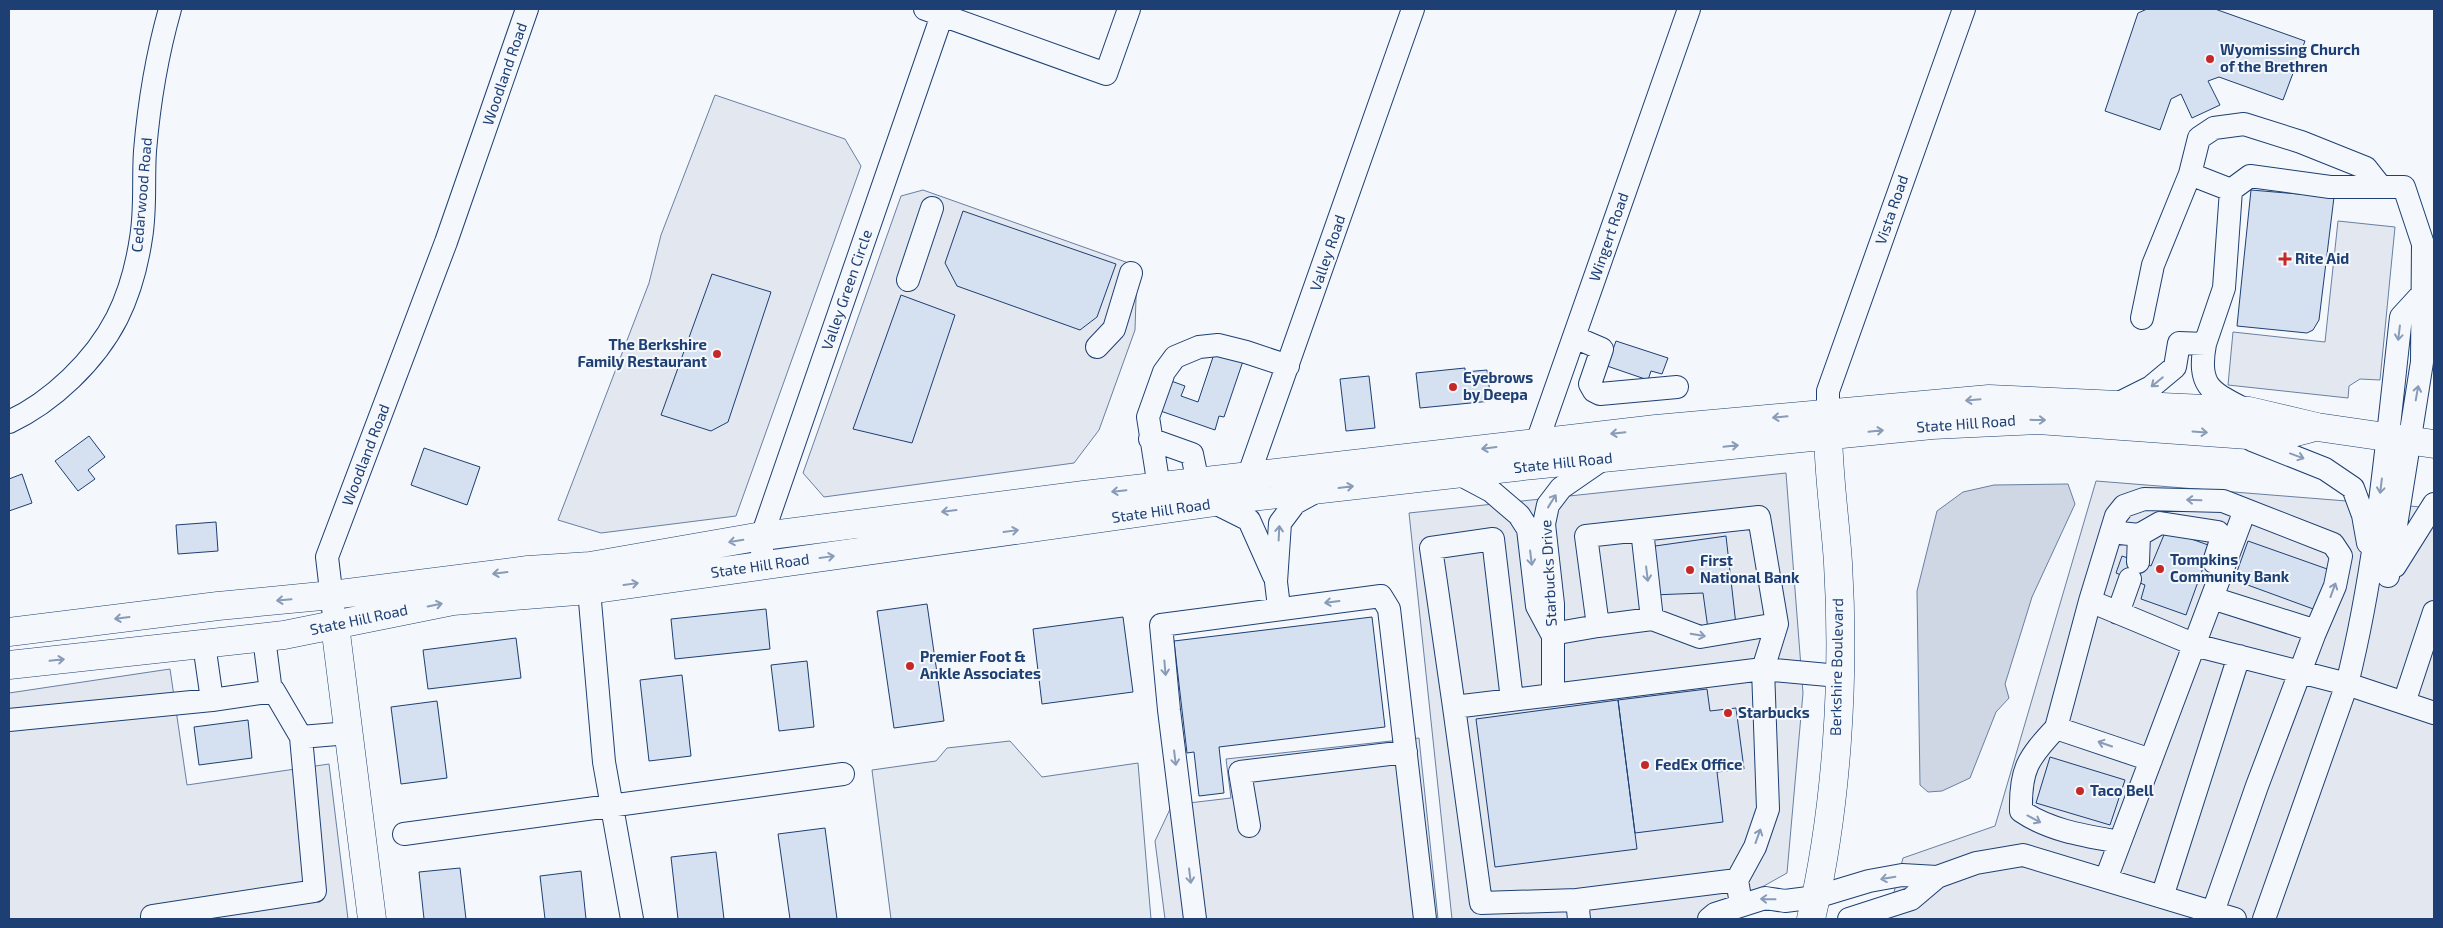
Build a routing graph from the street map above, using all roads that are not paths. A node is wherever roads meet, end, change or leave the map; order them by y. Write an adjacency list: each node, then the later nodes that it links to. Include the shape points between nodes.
1 (170, 9): 24 (street, Cedarwood Road, via 151,101 145,152 142,238 134,272 117,318 90,357 66,383 46,400)
2 (527, 9): 49 (street, Woodland Road, via 446,242 328,557)
3 (1129, 9): 7 (street, via 1106,74)
4 (1413, 9): 20 (street, Valley Road)
5 (1689, 9): 16 (street, Wingert Road)
6 (1964, 9): 25 (street, Vista Road, via 1828,391)
7 (934, 12): 41 (street, Valley Green Circle)
8 (2190, 174): 9 (street, via 2199,138 2214,128 2244,124 2366,168); 10 (street); 15 (street, via 2153,265)
9 (2382, 187): 10 (street, via 2330,187 2250,176); 14 (street, via 2404,187 2423,244)
10 (2231, 190): 18 (street, via 2224,288)
11 (932, 208): 13 (street)
12 (1131, 274): 17 (street, via 1114,329)
13 (908, 280)
14 (2429, 293): 19 (street); 29 (street, one-way to 29, via 2401,317)
15 (2142, 318)
16 (1574, 337): 21 (street, via 1602,349 1590,384 1600,394); 30 (street, Wingert Road)
17 (1097, 347)
18 (2204, 352): 22 (street, one-way to 22, via 2179,342 2175,367 2151,387); 23 (street, via 2204,378 2214,394)
19 (2428, 362): 29 (street, one-way to 19)
20 (1288, 366): 28 (street, via 1218,345 1199,347 1175,357 1164,372 1148,417); 34 (street, Valley Road)
21 (1677, 387)
22 (2115, 405): 23 (main road, State Hill Road); 25 (main road, State Hill Road, one-way to 25, via 1989,399)
23 (2249, 411): 26 (main road, State Hill Road)
24 (9, 422)
25 (1828, 425): 27 (main road, State Hill Road, one-way to 27, via 2038,420); 30 (main road, State Hill Road, one-way to 30); 31 (main road, State Hill Road, one-way to 25); 70 (main road, Berkshire Boulevard, via 1838,564)
26 (2317, 427): 27 (main road, State Hill Road, via 2276,437); 29 (main road, State Hill Road)
27 (2234, 434): 44 (street, one-way to 44, via 2302,458 2353,488 2363,515)
28 (1150, 439): 33 (street); 36 (street, via 1192,454)
29 (2410, 441): 44 (street, one-way to 44); 46 (street)
30 (1535, 454): 31 (main road, State Hill Road); 32 (main road, State Hill Road); 34 (main road, State Hill Road, one-way to 34)
31 (1604, 459): 60 (street, Starbucks Drive, one-way to 31, via 1553,604 1544,524 1548,505 1561,488)
32 (1459, 474): 35 (main road, State Hill Road, one-way to 32); 60 (street, Starbucks Drive, one-way to 60, via 1491,491 1519,515 1528,529 1537,606)
33 (1159, 487): 36 (main road, State Hill Road); 41 (main road, State Hill Road, one-way to 41)
34 (1250, 487): 35 (main road, State Hill Road); 36 (main road, State Hill Road)
35 (1317, 491): 48 (street, one-way to 35, via 1280,523 1295,503)
36 (1207, 493): 45 (main road, State Hill Road, one-way to 36); 48 (street, via 1249,520)
37 (2434, 504): 46 (street)
38 (2238, 507): 40 (street, one-way to 40, via 2223,501 2144,498 2124,506 2116,516); 43 (street); 50 (street); 61 (street, one-way to 38, via 2335,586 2342,556 2333,544)
39 (1642, 530): 55 (street, one-way to 55); 56 (street, via 1759,517); 58 (street, via 1586,536)
40 (2111, 532): 42 (street); 51 (street)
41 (762, 536): 45 (street, Valley Green Circle); 47 (main road, State Hill Road, one-way to 47)
42 (2139, 536): 43 (street, via 2160,523 2218,532); 54 (street, via 2134,570)
43 (2222, 537): 63 (street)
44 (2372, 561): 66 (street)
45 (761, 566): 47 (main road, State Hill Road, one-way to 45)
46 (2388, 576): 66 (street)
47 (590, 578): 49 (main road, State Hill Road, one-way to 49, via 528,570); 57 (main road, State Hill Road, one-way to 47); 86 (street, via 604,762)
48 (1276, 582): 52 (street)
49 (332, 596): 57 (street, Woodland Road); 59 (main road, State Hill Road, one-way to 59, via 218,606)
50 (2212, 598): 61 (street, via 2310,628); 63 (street)
51 (2090, 601): 54 (street); 80 (street)
52 (1277, 609): 83 (street, one-way to 52, via 1389,610 1381,596); 101 (street, one-way to 101, via 1161,625)
53 (2434, 612): 76 (street)
54 (2118, 613): 63 (street)
55 (1652, 619): 56 (street, one-way to 56, via 1700,637); 58 (street)
56 (1777, 624): 68 (street)
57 (335, 625): 62 (main road, State Hill Road); 81 (main road, Woodland Road)
58 (1598, 626): 60 (street)
59 (9, 632)
60 (1552, 634): 73 (street)
61 (2314, 635): 69 (street)
62 (264, 638): 64 (main road, State Hill Road); 72 (street)
63 (2188, 641): 65 (street); 84 (street)
64 (204, 644): 67 (main road, State Hill Road, one-way to 64); 74 (street)
65 (2239, 656): 69 (street); 93 (street)
66 (2353, 660): 71 (street)
67 (9, 665)
68 (1763, 669): 70 (street); 73 (street); 91 (street, one-way to 68, via 1755,847 1768,809)
69 (2301, 672): 71 (street); 97 (street, via 2256,786)
70 (1840, 676): 95 (main road, Berkshire Boulevard, via 1831,790)
71 (2347, 684): 76 (street); 106 (street)
72 (271, 692): 74 (street); 82 (street)
73 (1553, 695): 75 (street)
74 (212, 700): 79 (street)
75 (1512, 700): 77 (street); 77 (street, via 1493,539 1431,548)
76 (2404, 703): 78 (street)
77 (1454, 707): 96 (street, via 1480,904)
78 (2434, 713)
79 (9, 720)
80 (2056, 728): 84 (street, one-way to 80); 89 (street, one-way to 89, via 2029,758 2020,789 2021,812 2037,822)
81 (349, 734): 82 (street); 99 (main road, Woodland Road)
82 (301, 737): 98 (street, via 315,891 152,916)
83 (1406, 752): 87 (street, via 1240,772); 102 (street)
84 (2151, 760): 89 (street)
85 (843, 774): 86 (street)
86 (612, 805): 88 (street); 100 (street)
87 (1249, 826)
88 (404, 834)
89 (2120, 842): 92 (street)
90 (1937, 877): 92 (street, via 1976,863 2022,855); 95 (street, one-way to 95, via 1902,875 1870,881); 104 (street, via 1912,899)
91 (1737, 880): 94 (street); 96 (street)
92 (2106, 880): 93 (street)
93 (2162, 897): 97 (street)
94 (1741, 904): 95 (street, one-way to 94, via 1765,898); 103 (street)
95 (1814, 908)
96 (1578, 910)
97 (2212, 912): 105 (street)
98 (152, 919)
99 (372, 919)
100 (632, 919)
101 (1195, 919)
102 (1424, 919)
103 (1709, 919)
104 (1849, 919)
105 (2235, 919)
106 (2264, 919)

